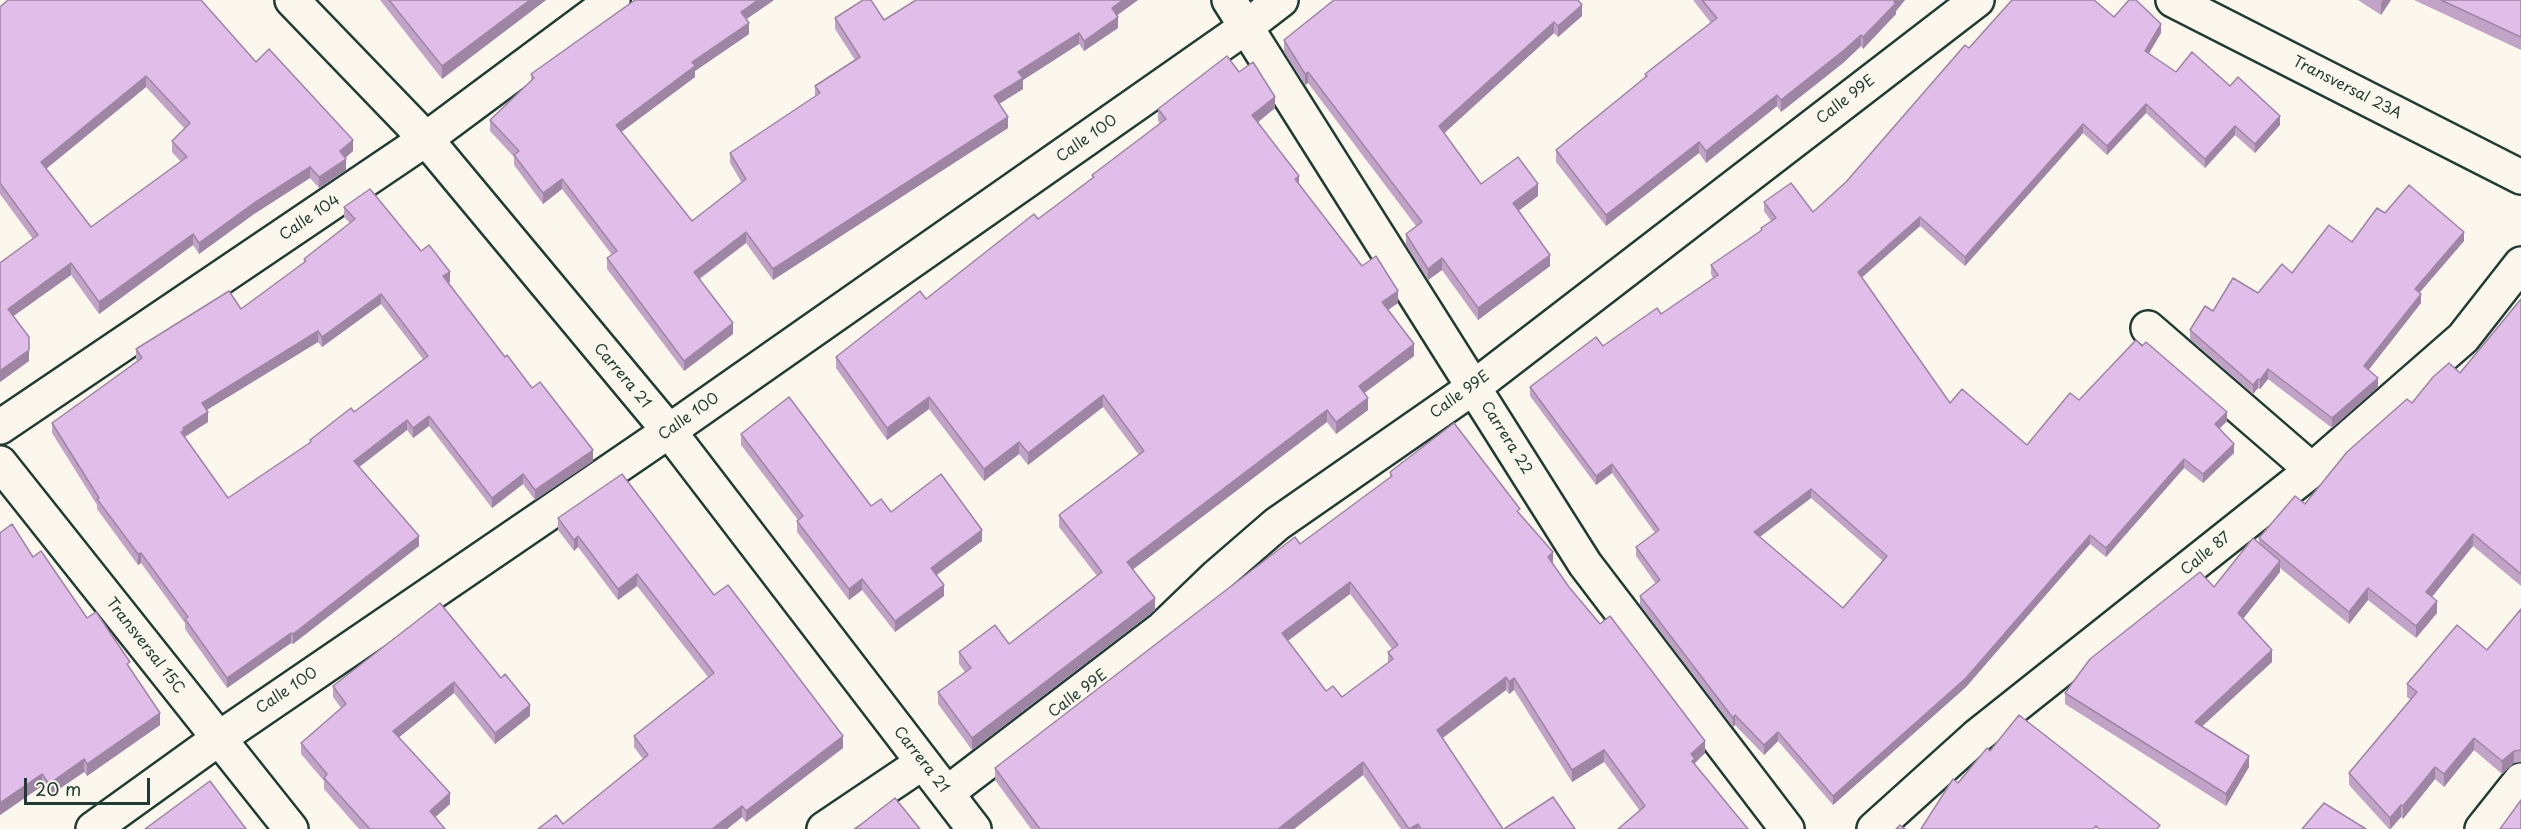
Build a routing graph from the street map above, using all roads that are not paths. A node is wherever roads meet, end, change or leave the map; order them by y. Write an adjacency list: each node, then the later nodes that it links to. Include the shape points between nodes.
1 (292, 0): 8 (street, Carrera 21)
2 (613, 0): 8 (street, Calle 104)
3 (1229, 0): 7 (street, Carrera 22)
4 (1281, 0): 7 (street, Calle 100)
5 (1977, 0): 12 (street, Calle 99E)
6 (2173, 0): 9 (street, Transversal 23A)
7 (1246, 27): 12 (street, Carrera 22); 14 (street, Calle 100)
8 (426, 139): 13 (street, Calle 104); 14 (street, Carrera 21)
9 (2521, 177)
10 (2521, 264): 16 (street, Calle 87, via 2463,338)
11 (2148, 328): 16 (street)
12 (1474, 387): 20 (street, Calle 99E, via 1277,524 1164,628); 25 (street, Carrera 22, via 1585,564)
13 (0, 427)
14 (669, 431): 17 (street, Calle 100); 18 (street, Carrera 21)
15 (0, 463): 17 (street, Transversal 15C)
16 (2312, 470): 26 (street, Calle 87, via 1976,737)
17 (218, 739): 21 (street, Calle 100); 22 (street, Transversal 15C)
18 (922, 763): 20 (street, Carrera 21); 23 (street)
19 (2521, 780): 27 (street)
20 (947, 793): 24 (street, Carrera 21)
21 (93, 829)
22 (291, 829)
23 (824, 829)
24 (974, 829)
25 (1787, 829)
26 (1874, 829)
27 (2482, 829)

